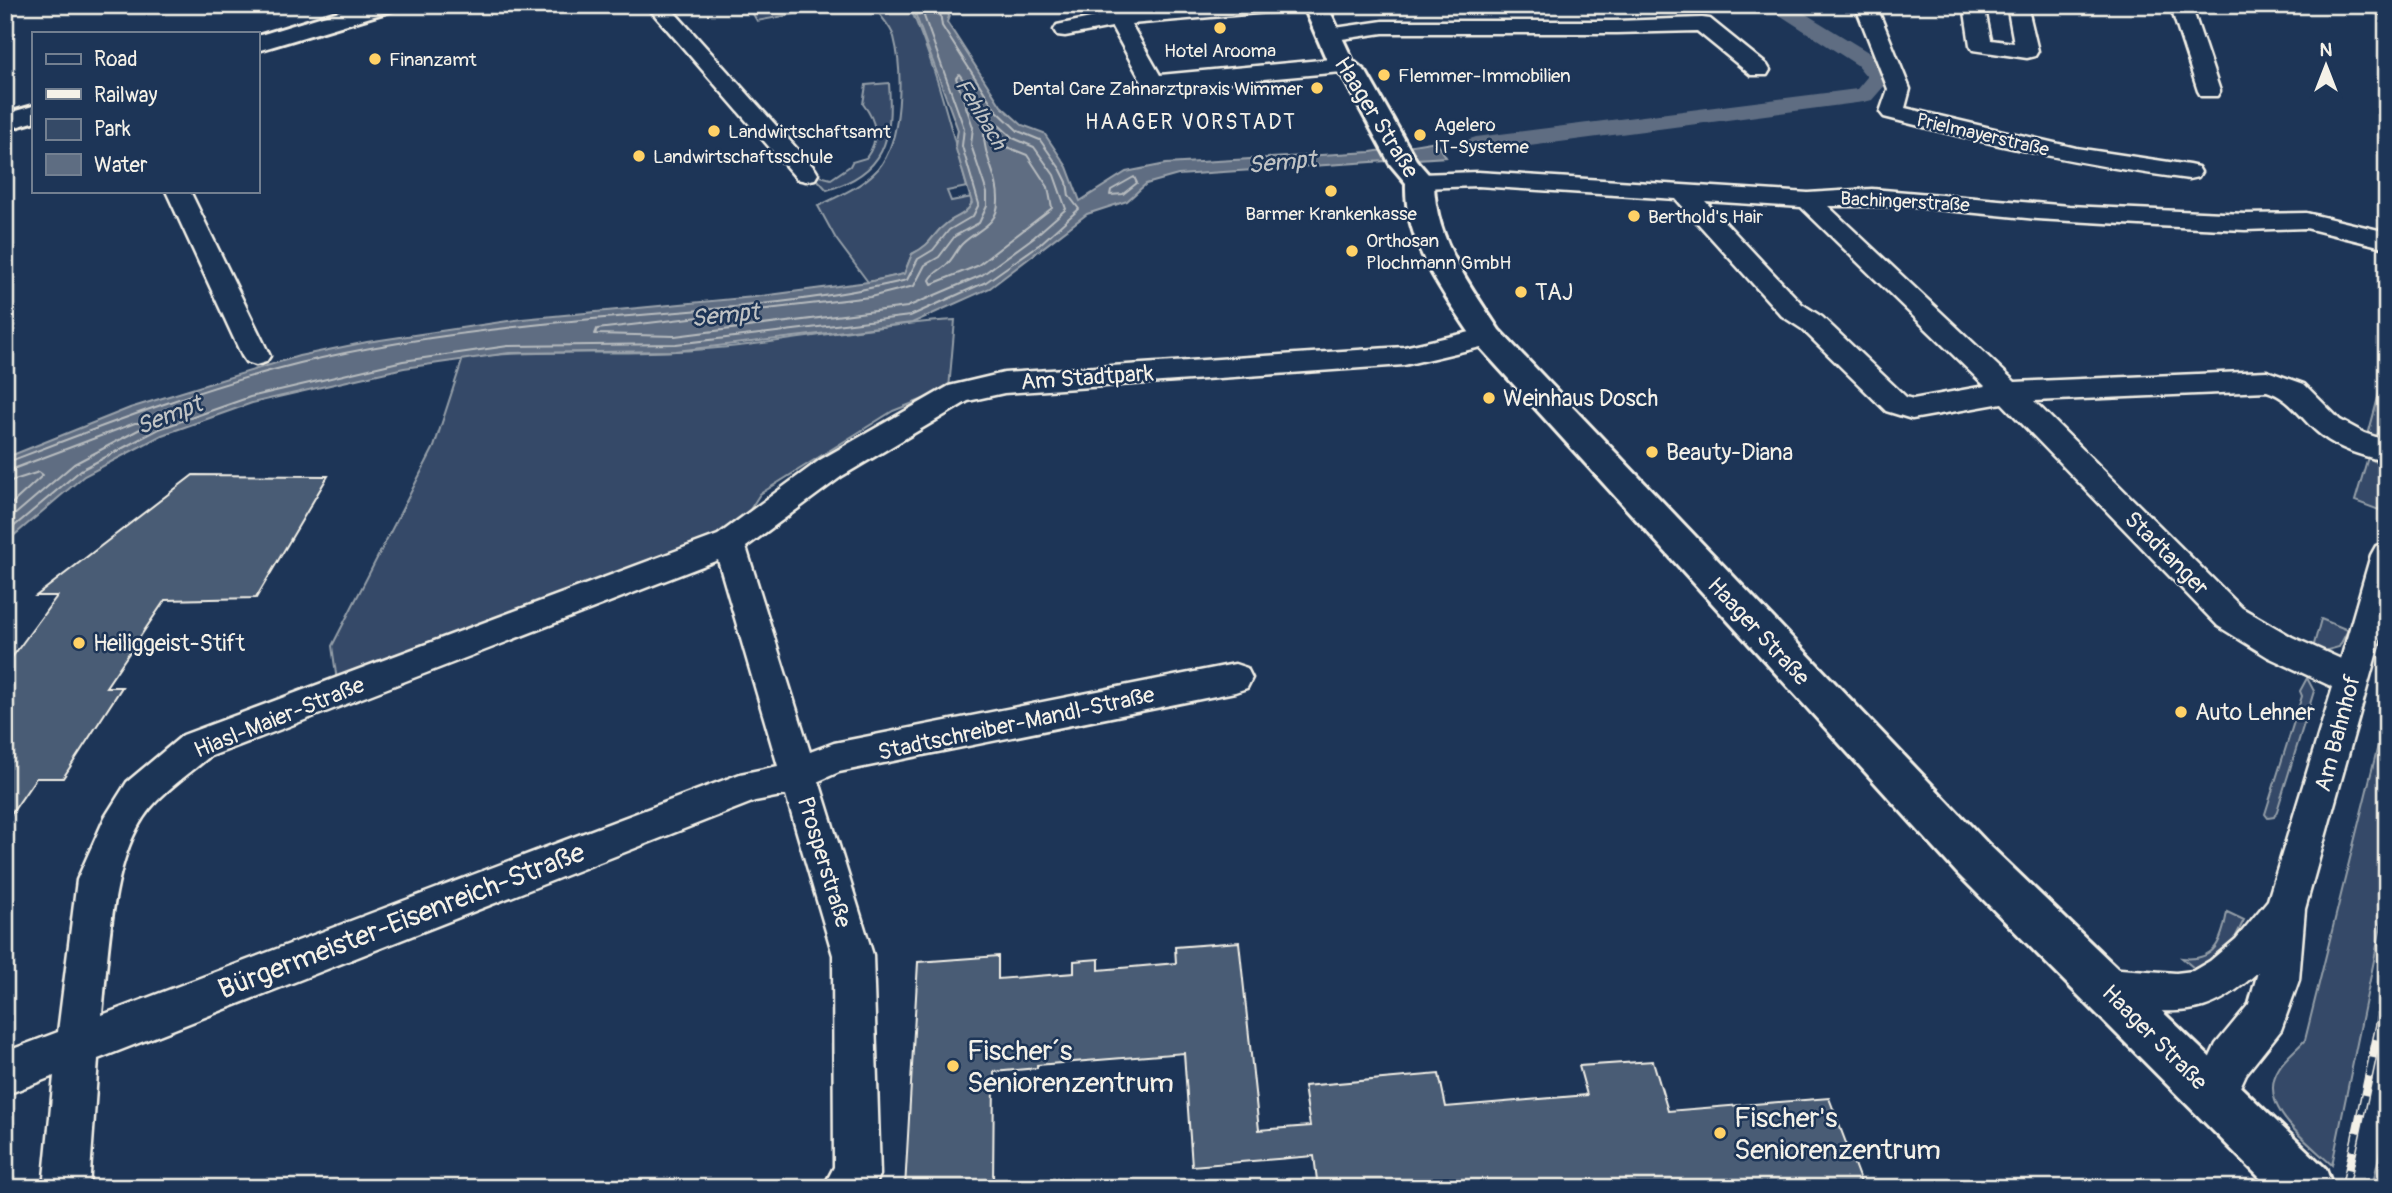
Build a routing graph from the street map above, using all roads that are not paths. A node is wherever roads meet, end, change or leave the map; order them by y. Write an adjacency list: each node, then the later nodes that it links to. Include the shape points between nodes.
1 (385, 5): 14 (street)
2 (656, 5): 22 (street)
3 (1281, 5): 11 (street)
4 (1315, 5): 13 (street, Haager Straße)
5 (1865, 5): 21 (street, Prielmayerstraße, via 1899,89 1892,113 2000,141)
6 (1975, 5): 7 (street, via 1981,45 2027,51)
7 (2017, 5)
8 (2180, 5): 17 (street)
9 (2373, 5): 10 (street)
10 (2387, 9)
11 (1114, 12): 12 (street); 15 (street, via 1153,82)
12 (1065, 30)
13 (1328, 35): 15 (street, Haager Straße); 16 (street, via 1383,27 1702,24)
14 (259, 43)
15 (1342, 65): 20 (street, Haager Straße, via 1353,72)
16 (1759, 70)
17 (2208, 91)
18 (32, 114): 19 (street)
19 (5, 122)
20 (1405, 162): 24 (street, Bachingerstraße, via 1478,179); 27 (street, Haager Straße, via 1426,227)
21 (2189, 172)
22 (806, 174)
23 (178, 192): 28 (street)
24 (1683, 192): 25 (street, Bachingerstraße); 29 (street, via 1792,310 1812,323 1896,404 1912,410)
25 (1808, 200): 26 (street, Bachingerstraße, via 1847,197 2080,215 2314,221); 29 (street, Stadtanger)
26 (2387, 240)
27 (1488, 337): 31 (street, Am Stadtpark, via 1404,356 976,387 831,468); 37 (street, Haager Straße, via 1935,818)
28 (256, 356)
29 (2008, 392): 30 (street, via 2267,381 2302,394 2324,422 2347,438); 34 (street, Stadtanger, via 2230,617 2263,638)
30 (2387, 452)
31 (729, 543): 35 (street, Prosperstraße); 38 (street, Hiasl-Maier-Straße, via 196,746 140,793 118,829 97,880)
32 (2387, 555): 34 (street, Am Bahnhof)
33 (1236, 678): 35 (street, Stadtschreiber-Mandl-Straße, via 834,758)
34 (2352, 680): 36 (street, Am Bahnhof)
35 (798, 774): 38 (street, Bürgermeister-Eisenreich-Straße, via 753,785); 42 (street, Prosperstraße, via 853,955 858,1175)
36 (2285, 909): 37 (street, Am Bahnhof, via 2250,953 2199,990); 40 (street, Am Bahnhof, via 2278,980 2266,1016 2231,1059)
37 (2106, 988): 40 (street, Haager Straße)
38 (78, 1045): 39 (street, Bürgermeister-Eisenreich-Straße); 41 (street, Hiasl-Maier-Straße)
39 (5, 1074)
40 (2214, 1096): 43 (street, Haager Straße)
41 (66, 1188)
42 (846, 1188)
43 (2307, 1188)

